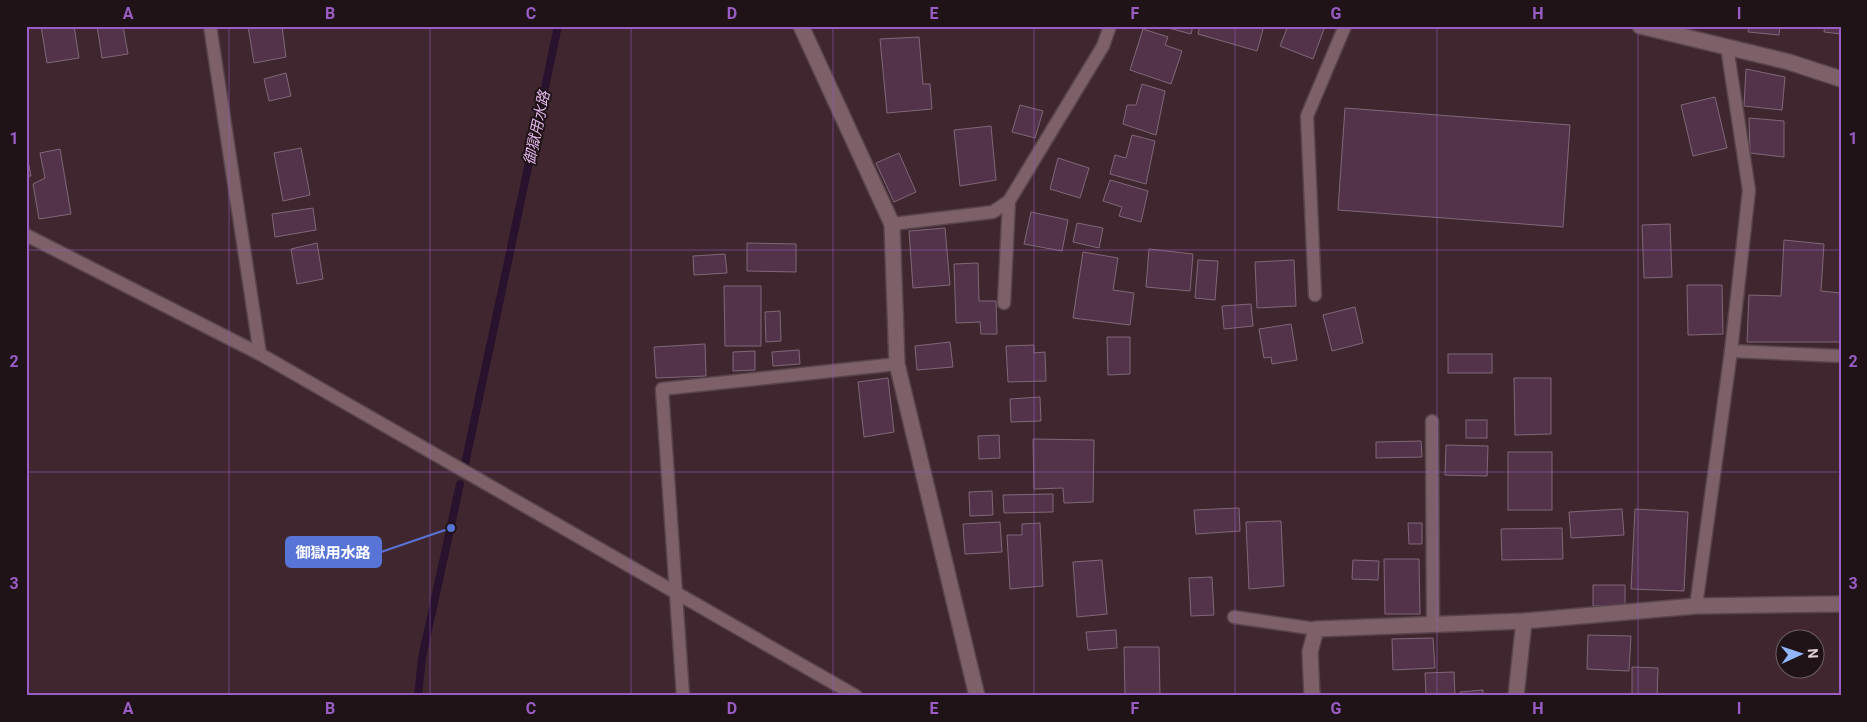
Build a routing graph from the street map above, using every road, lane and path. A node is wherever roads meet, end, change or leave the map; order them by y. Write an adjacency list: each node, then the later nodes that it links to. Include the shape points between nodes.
1 (210, 26): 14 (lane)
2 (801, 26): 9 (street)
3 (1110, 26): 8 (lane, via 1103,46)
4 (1345, 26): 11 (lane, via 1307,116)
5 (1640, 26): 6 (street)
6 (1727, 47): 7 (street); 13 (lane, via 1748,190)
7 (1841, 79)
8 (1009, 200): 9 (lane, via 993,212); 12 (lane)
9 (892, 224): 16 (street)
10 (26, 235): 14 (lane)
11 (1315, 295)
12 (1004, 303)
13 (1731, 351): 15 (lane); 20 (lane)
14 (260, 354): 18 (lane)
15 (1841, 356)
16 (896, 364): 18 (lane, via 662,389); 27 (street)
17 (1432, 421): 23 (lane)
18 (676, 591): 25 (lane); 26 (lane)
19 (1841, 604): 20 (street)
20 (1696, 606): 22 (street)
21 (1234, 617): 24 (lane)
22 (1524, 621): 23 (street); 29 (street)
23 (1433, 624): 24 (street)
24 (1316, 629): 28 (street, via 1310,652)
25 (683, 696)
26 (856, 696)
27 (977, 696)
28 (1312, 696)
29 (1516, 696)

